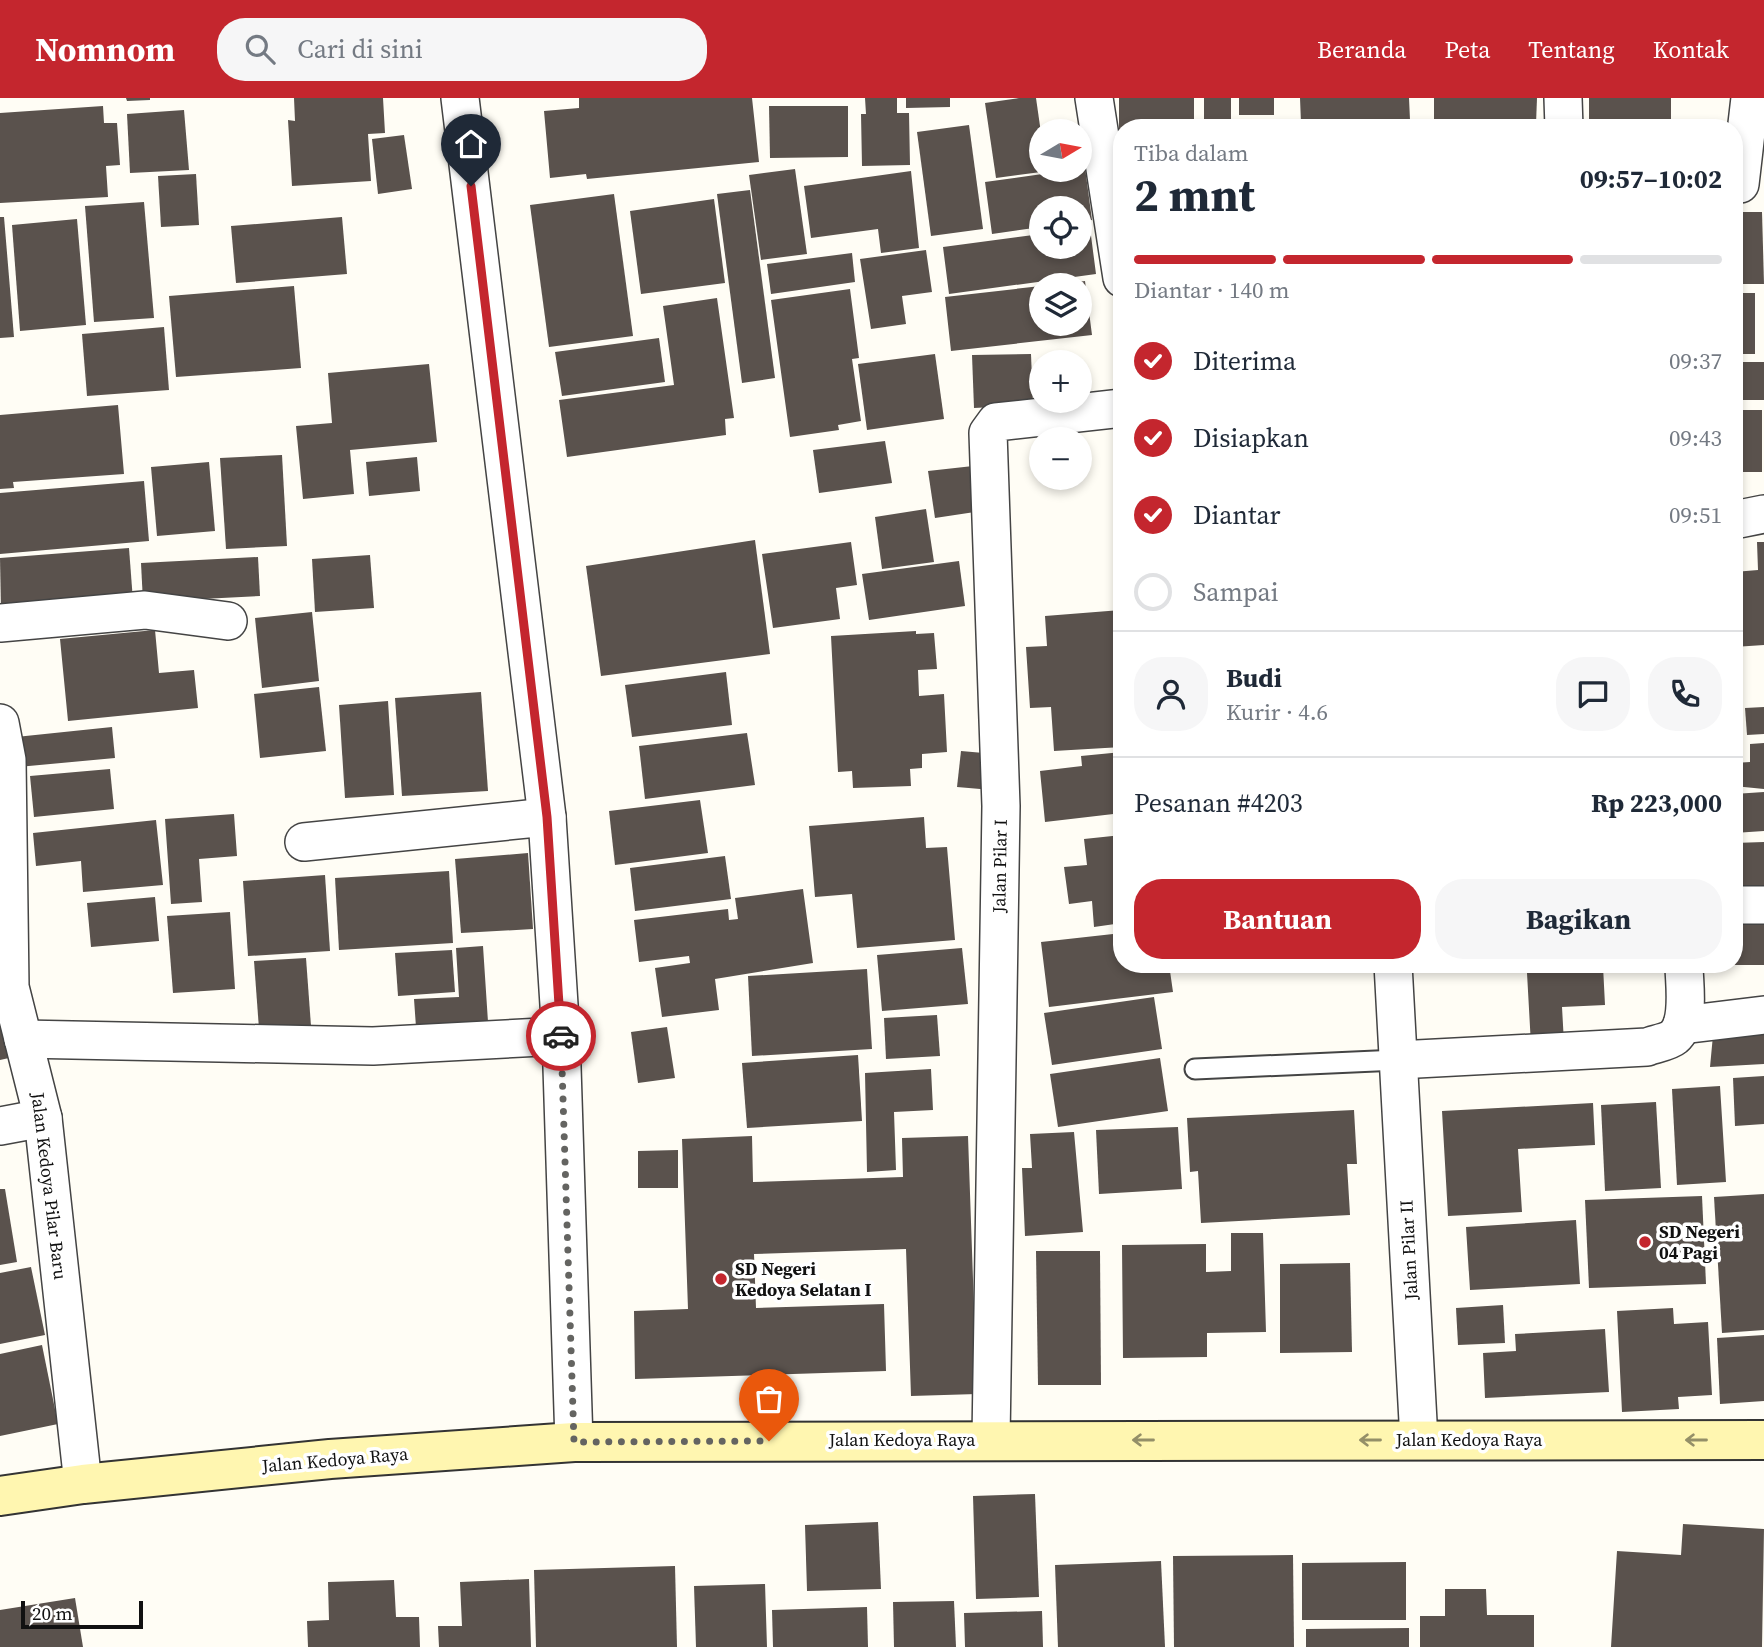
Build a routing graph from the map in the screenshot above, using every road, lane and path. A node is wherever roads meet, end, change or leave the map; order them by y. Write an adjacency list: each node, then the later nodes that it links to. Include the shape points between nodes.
1 (460, 98): 15 (street)
2 (1094, 98): 7 (street)
3 (1563, 98): 5 (street)
4 (1750, 98): 6 (street)
5 (1564, 119)
6 (1746, 183)
7 (1113, 220)
8 (1113, 409): 29 (street, Jalan Pilar I, via 996,422 988,433 1001,806)
9 (1764, 514): 10 (street)
10 (1743, 518)
11 (228, 621): 12 (street, via 145,610)
12 (0, 623)
13 (0, 723): 14 (street, Jalan Kedoya Pilar Baru)
14 (3, 760): 24 (street, Jalan Kedoya Pilar Baru, via 10,987)
15 (547, 817): 16 (street); 23 (street)
16 (304, 842)
17 (1743, 905): 18 (street)
18 (1764, 905)
19 (1393, 973): 25 (street, Jalan Pilar II)
20 (1684, 973): 22 (street)
21 (1764, 1015): 22 (street)
22 (1682, 1025): 25 (street, via 1673,1038 1647,1047)
23 (561, 1036): 24 (street, via 373,1045); 32 (street)
24 (23, 1039): 27 (street, Jalan Kedoya Pilar Baru)
25 (1398, 1060): 26 (lane); 30 (street, Jalan Pilar II)
26 (1195, 1069)
27 (43, 1118): 28 (street); 33 (street, Jalan Kedoya Pilar Baru)
28 (0, 1126)
29 (992, 1439): 30 (street, Jalan Kedoya Raya, one-way to 29); 32 (street, Jalan Kedoya Raya)
30 (1419, 1440): 31 (street, Jalan Kedoya Raya, one-way to 30)
31 (1764, 1440)
32 (574, 1442): 33 (street, Jalan Kedoya Raya)
33 (83, 1483): 34 (street, Jalan Kedoya Raya)
34 (0, 1496)

